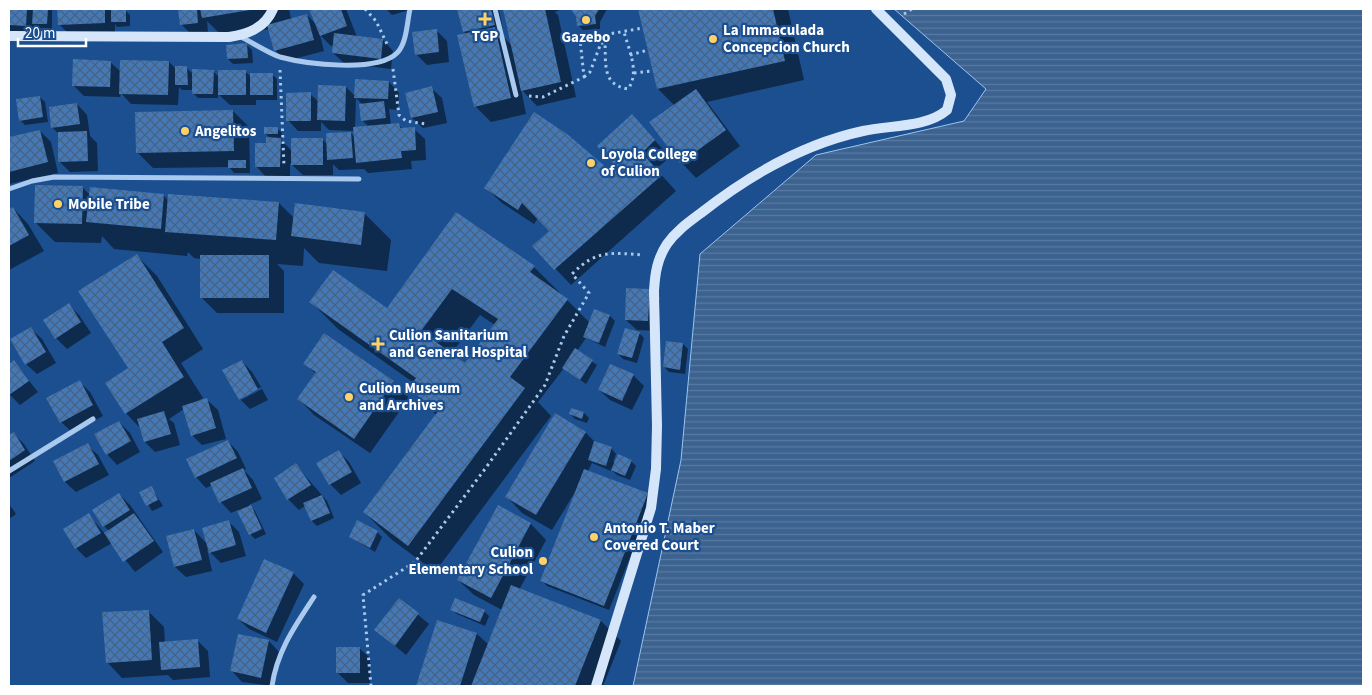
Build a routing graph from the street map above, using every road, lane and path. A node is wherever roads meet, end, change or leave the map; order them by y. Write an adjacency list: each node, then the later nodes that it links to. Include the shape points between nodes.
1 (273, 9): 7 (main road, via 260,26)
2 (410, 9): 11 (street, via 402,46 391,58 354,65)
3 (495, 9): 15 (street)
4 (876, 9): 19 (main road, via 946,79 951,95 947,110 932,119 862,131 802,151 770,166 728,191 679,230)
5 (642, 28): 6 (path)
6 (624, 32): 10 (path); 14 (path, via 580,39)
7 (238, 35): 8 (main road); 11 (street)
8 (9, 36)
9 (648, 50): 10 (path)
10 (630, 55): 13 (path)
11 (280, 56): 16 (path)
12 (652, 71): 13 (path)
13 (634, 73): 14 (path, via 634,81 628,89 617,87 607,73 604,43 601,43 590,72)
14 (584, 77): 15 (path, via 543,97)
15 (516, 95)
16 (284, 179): 17 (street); 18 (street, via 54,177)
17 (359, 179)
18 (9, 189)
19 (660, 256): 24 (path, via 609,252 578,266 572,274 589,293 564,336 545,386 415,562 363,595); 25 (main road, via 655,270 654,291 657,426 651,508)
20 (93, 419): 21 (street)
21 (9, 471)
22 (314, 597): 23 (street, via 286,639)
23 (272, 686)
24 (370, 686)
25 (596, 686)

